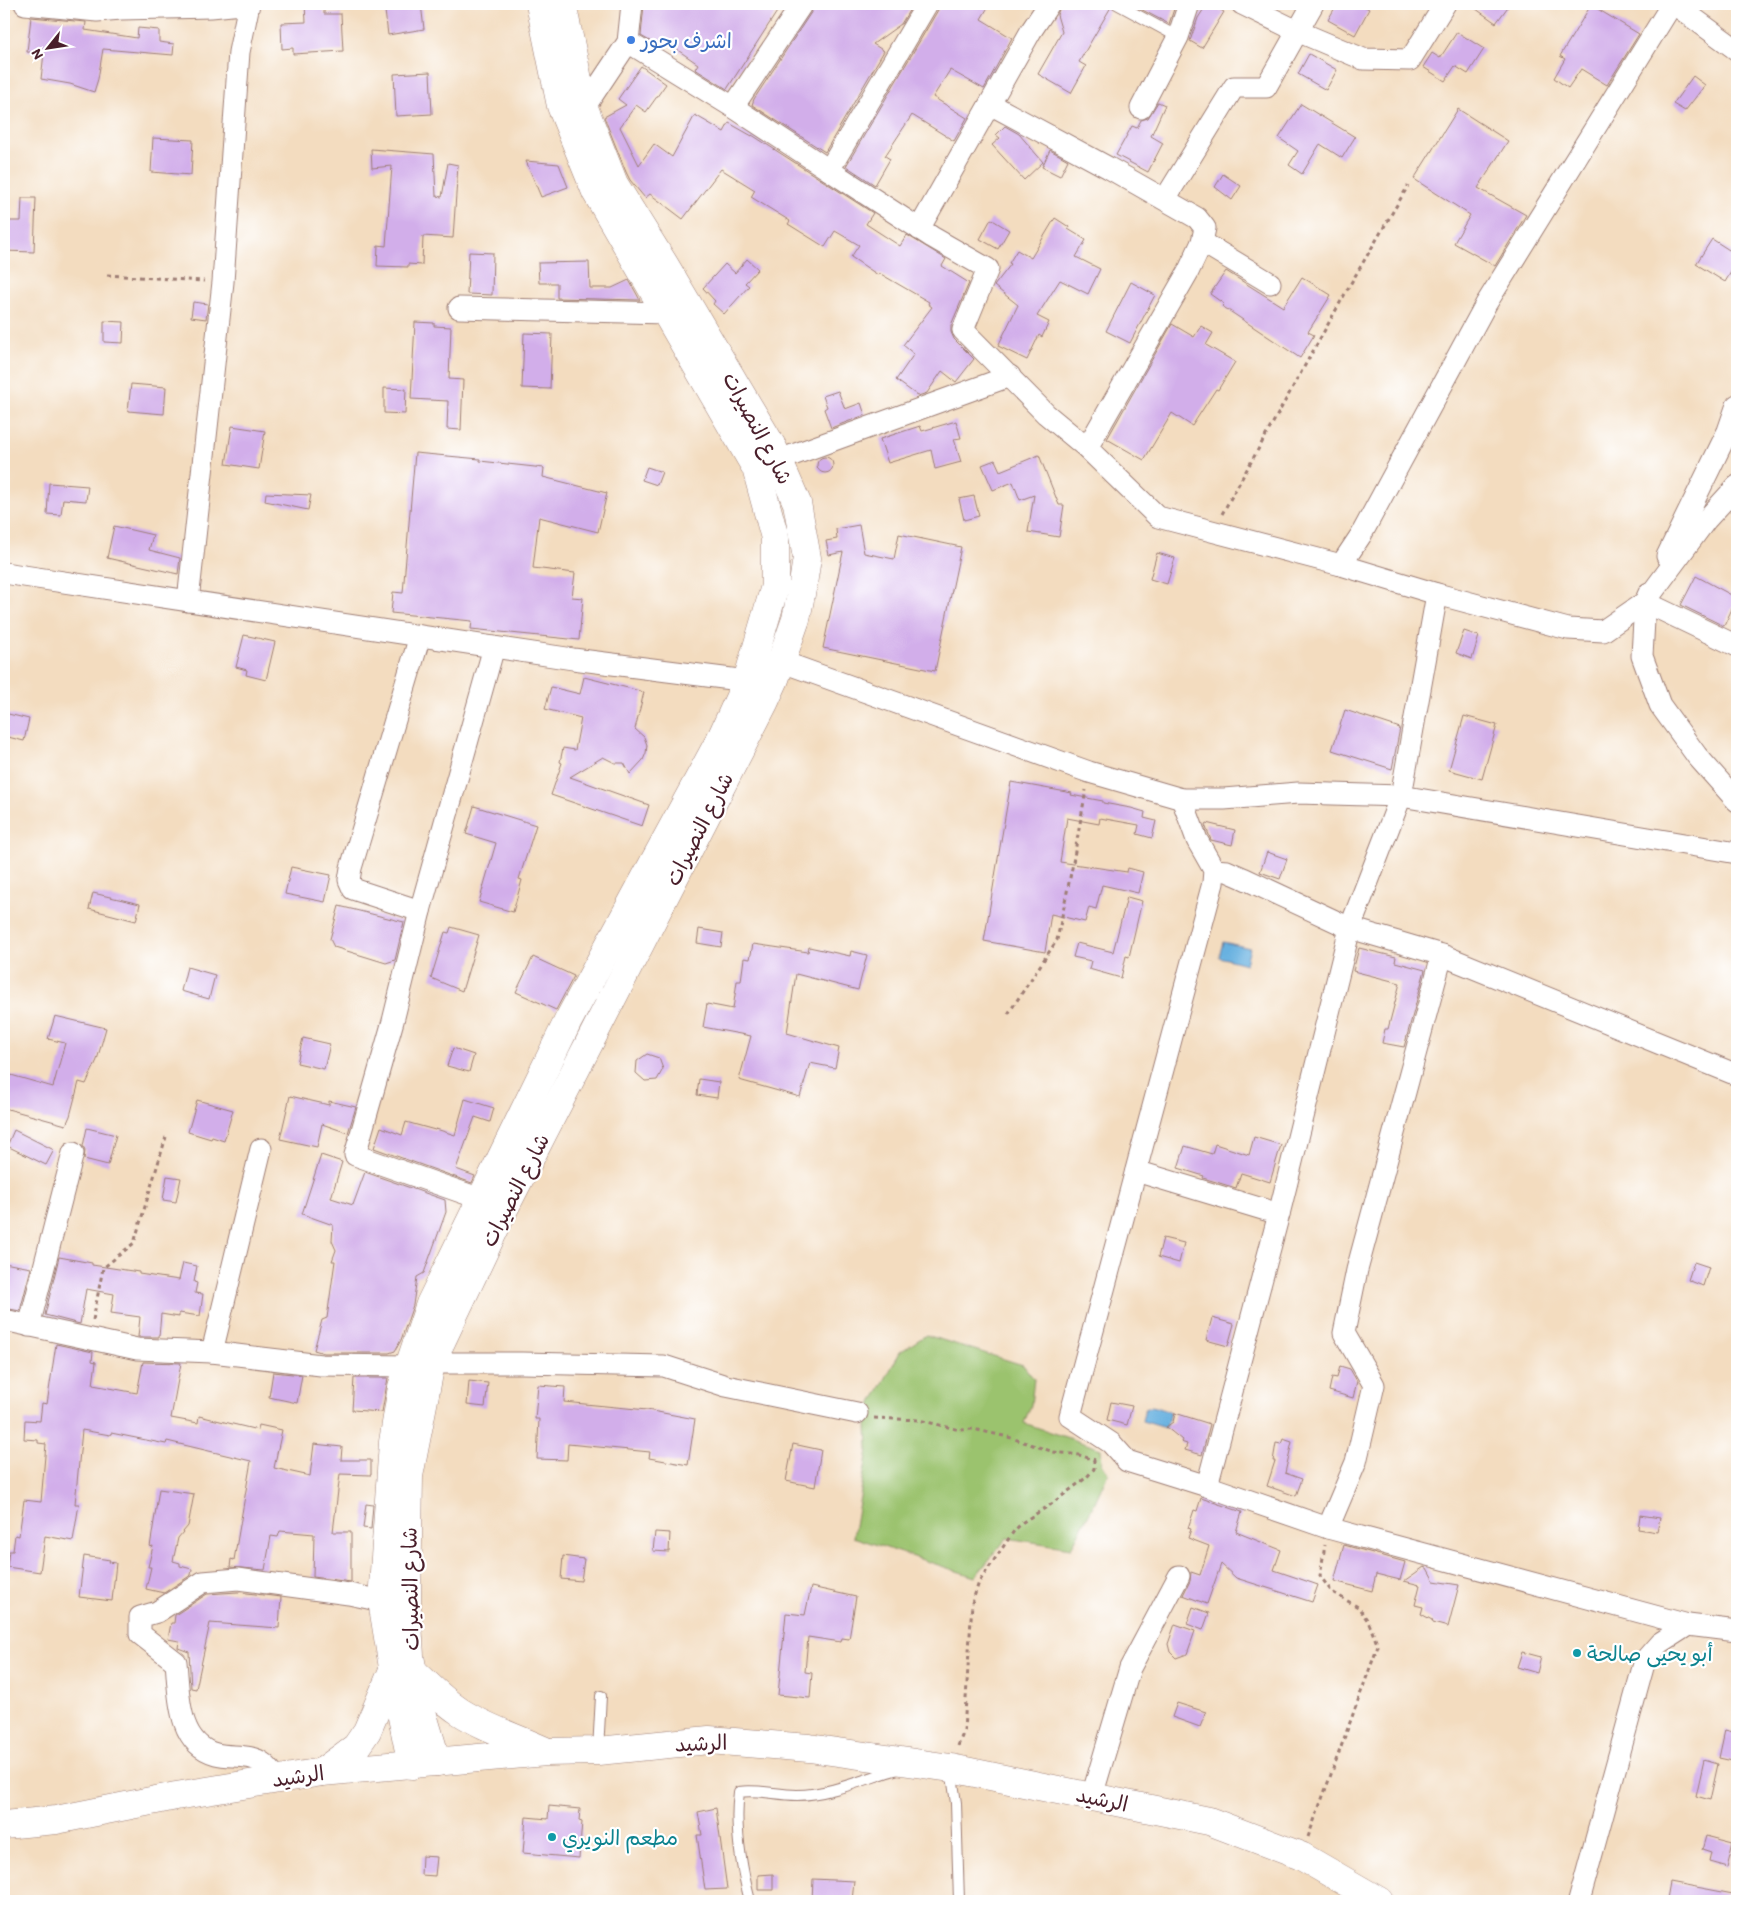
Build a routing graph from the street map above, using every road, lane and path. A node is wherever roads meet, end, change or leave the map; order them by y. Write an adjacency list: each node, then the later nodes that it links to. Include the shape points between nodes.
1 (26, 4): 16 (street)
2 (242, 4): 16 (street)
3 (249, 4): 31 (street, via 240,52)
4 (540, 4): 34 (main road, شارع النصيرات, via 561,106 596,192)
5 (562, 4): 23 (main road, شارع النصيرات)
6 (632, 4): 19 (street)
7 (800, 4): 22 (street)
8 (927, 4): 25 (street)
9 (1049, 4): 21 (street)
10 (1117, 4): 18 (lane)
11 (1189, 4): 18 (street)
12 (1242, 4): 17 (street)
13 (1313, 4): 17 (street)
14 (1445, 4): 17 (street, via 1410,60 1363,59)
15 (1673, 4): 20 (street); 41 (street, via 1486,304 1361,535)
16 (97, 8)
17 (1296, 31): 27 (street, via 1266,87 1234,87)
18 (1178, 37): 24 (street)
19 (628, 42): 22 (street); 23 (street)
20 (1737, 50)
21 (990, 104): 27 (street); 28 (street)
22 (733, 107): 25 (street)
23 (584, 108): 38 (main road, شارع النصيرات, via 614,184)
24 (1141, 108)
25 (829, 170): 28 (street)
26 (1408, 186): 40 (path, via 1350,283)
27 (1165, 200): 29 (street, via 1197,218 1205,228)
28 (919, 228): 35 (street, via 988,269 963,330)
29 (1202, 242): 32 (street); 37 (street)
30 (107, 275): 31 (path)
31 (223, 282): 44 (street)
32 (1270, 284)
33 (459, 308): 34 (street)
34 (666, 313): 50 (main road, شارع النصيرات, via 756,468 775,538 775,586)
35 (1010, 376): 37 (street, via 1046,414); 38 (street)
36 (1737, 405): 45 (street, via 1728,431)
37 (1087, 448): 40 (street, via 1158,517)
38 (779, 460): 49 (main road, شارع النصيرات, via 797,503 807,558 796,619)
39 (1737, 486): 45 (street, via 1706,520)
40 (1212, 532): 41 (street)
41 (1341, 565): 43 (street)
42 (4, 573): 44 (street)
43 (1437, 594): 45 (street, via 1568,629 1603,631); 52 (street)
44 (188, 601): 46 (street)
45 (1645, 602): 47 (street); 54 (street, via 1642,656 1660,705 1697,756)
46 (420, 636): 48 (street); 57 (street, via 349,880 353,890)
47 (1737, 646)
48 (494, 647): 50 (street); 57 (street)
49 (780, 661): 51 (street); 72 (main road, شارع النصيرات, via 765,701 506,1205)
50 (747, 681): 66 (main road, شارع النصيرات, via 721,738 568,1021)
51 (1089, 772): 53 (street); 60 (path, via 1057,940)
52 (1401, 796): 53 (street, via 1298,794); 55 (street); 58 (street)
53 (1182, 799): 56 (street)
54 (1737, 801)
55 (1737, 853)
56 (1214, 870): 58 (street, via 1227,871); 65 (street)
57 (420, 911): 66 (street, via 356,1155)
58 (1350, 928): 59 (street); 67 (street)
59 (1442, 955): 61 (street); 77 (street, via 1357,1270 1344,1333 1374,1385 1356,1462)
60 (1008, 1014)
61 (1737, 1075)
62 (166, 1137): 70 (path, via 134,1243 104,1268)
63 (261, 1149): 71 (street)
64 (73, 1153): 69 (street)
65 (1136, 1171): 67 (street); 75 (street, via 1070,1416 1111,1443)
66 (481, 1199): 72 (main road, شارع النصيرات, via 430,1304)
67 (1279, 1214): 76 (street)
68 (4, 1320): 69 (street)
69 (29, 1326): 70 (street)
70 (90, 1338): 71 (street, via 137,1349)
71 (212, 1352): 72 (street, via 321,1365)
72 (420, 1365): 73 (street, via 664,1366 726,1386); 79 (main road, شارع النصيرات, via 402,1387 393,1442); 82 (main road, شارع النصيرات, via 409,1476 407,1604 410,1656)
73 (857, 1413): 74 (path, via 875,1418 919,1420 960,1430 973,1429)
74 (1094, 1460): 75 (path); 88 (path, via 1094,1469 1087,1477 1014,1531 979,1582 972,1603 964,1731)
75 (1127, 1461): 76 (street)
76 (1207, 1486): 77 (street)
77 (1328, 1528): 80 (street); 93 (path, via 1320,1576 1332,1592 1358,1607 1368,1621 1378,1646)
78 (1179, 1576): 91 (street, via 1130,1668)
79 (382, 1601): 82 (main road, شارع النصيرات); 90 (street, via 238,1579 204,1582 157,1612 140,1618 140,1634 176,1662 180,1705 188,1732 201,1748 216,1754 251,1757 264,1764)
80 (1688, 1625): 81 (street); 97 (street, via 1660,1643 1645,1660)
81 (1737, 1631)
82 (403, 1670): 85 (main road, شارع النصيرات, via 459,1711); 86 (main road, شارع النصيرات); 89 (main road, شارع النصيرات, via 356,1748)
83 (601, 1696): 84 (lane)
84 (598, 1751): 85 (main road, الرشيد); 87 (main road, الرشيد, via 709,1740 809,1748)
85 (546, 1752): 86 (main road, الرشيد)
86 (425, 1763): 89 (main road, الرشيد)
87 (918, 1764): 88 (main road, الرشيد); 94 (lane, via 814,1794 739,1792 741,1865)
88 (951, 1768): 91 (main road, الرشيد); 95 (lane, via 956,1803)
89 (322, 1772): 90 (main road, الرشيد)
90 (277, 1778): 92 (main road, الرشيد, via 56,1820)
91 (1092, 1796): 93 (main road, الرشيد, via 1209,1821)
92 (4, 1825)
93 (1301, 1856): 96 (main road, الرشيد)
94 (750, 1901)
95 (959, 1901)
96 (1379, 1901)
97 (1579, 1901)

